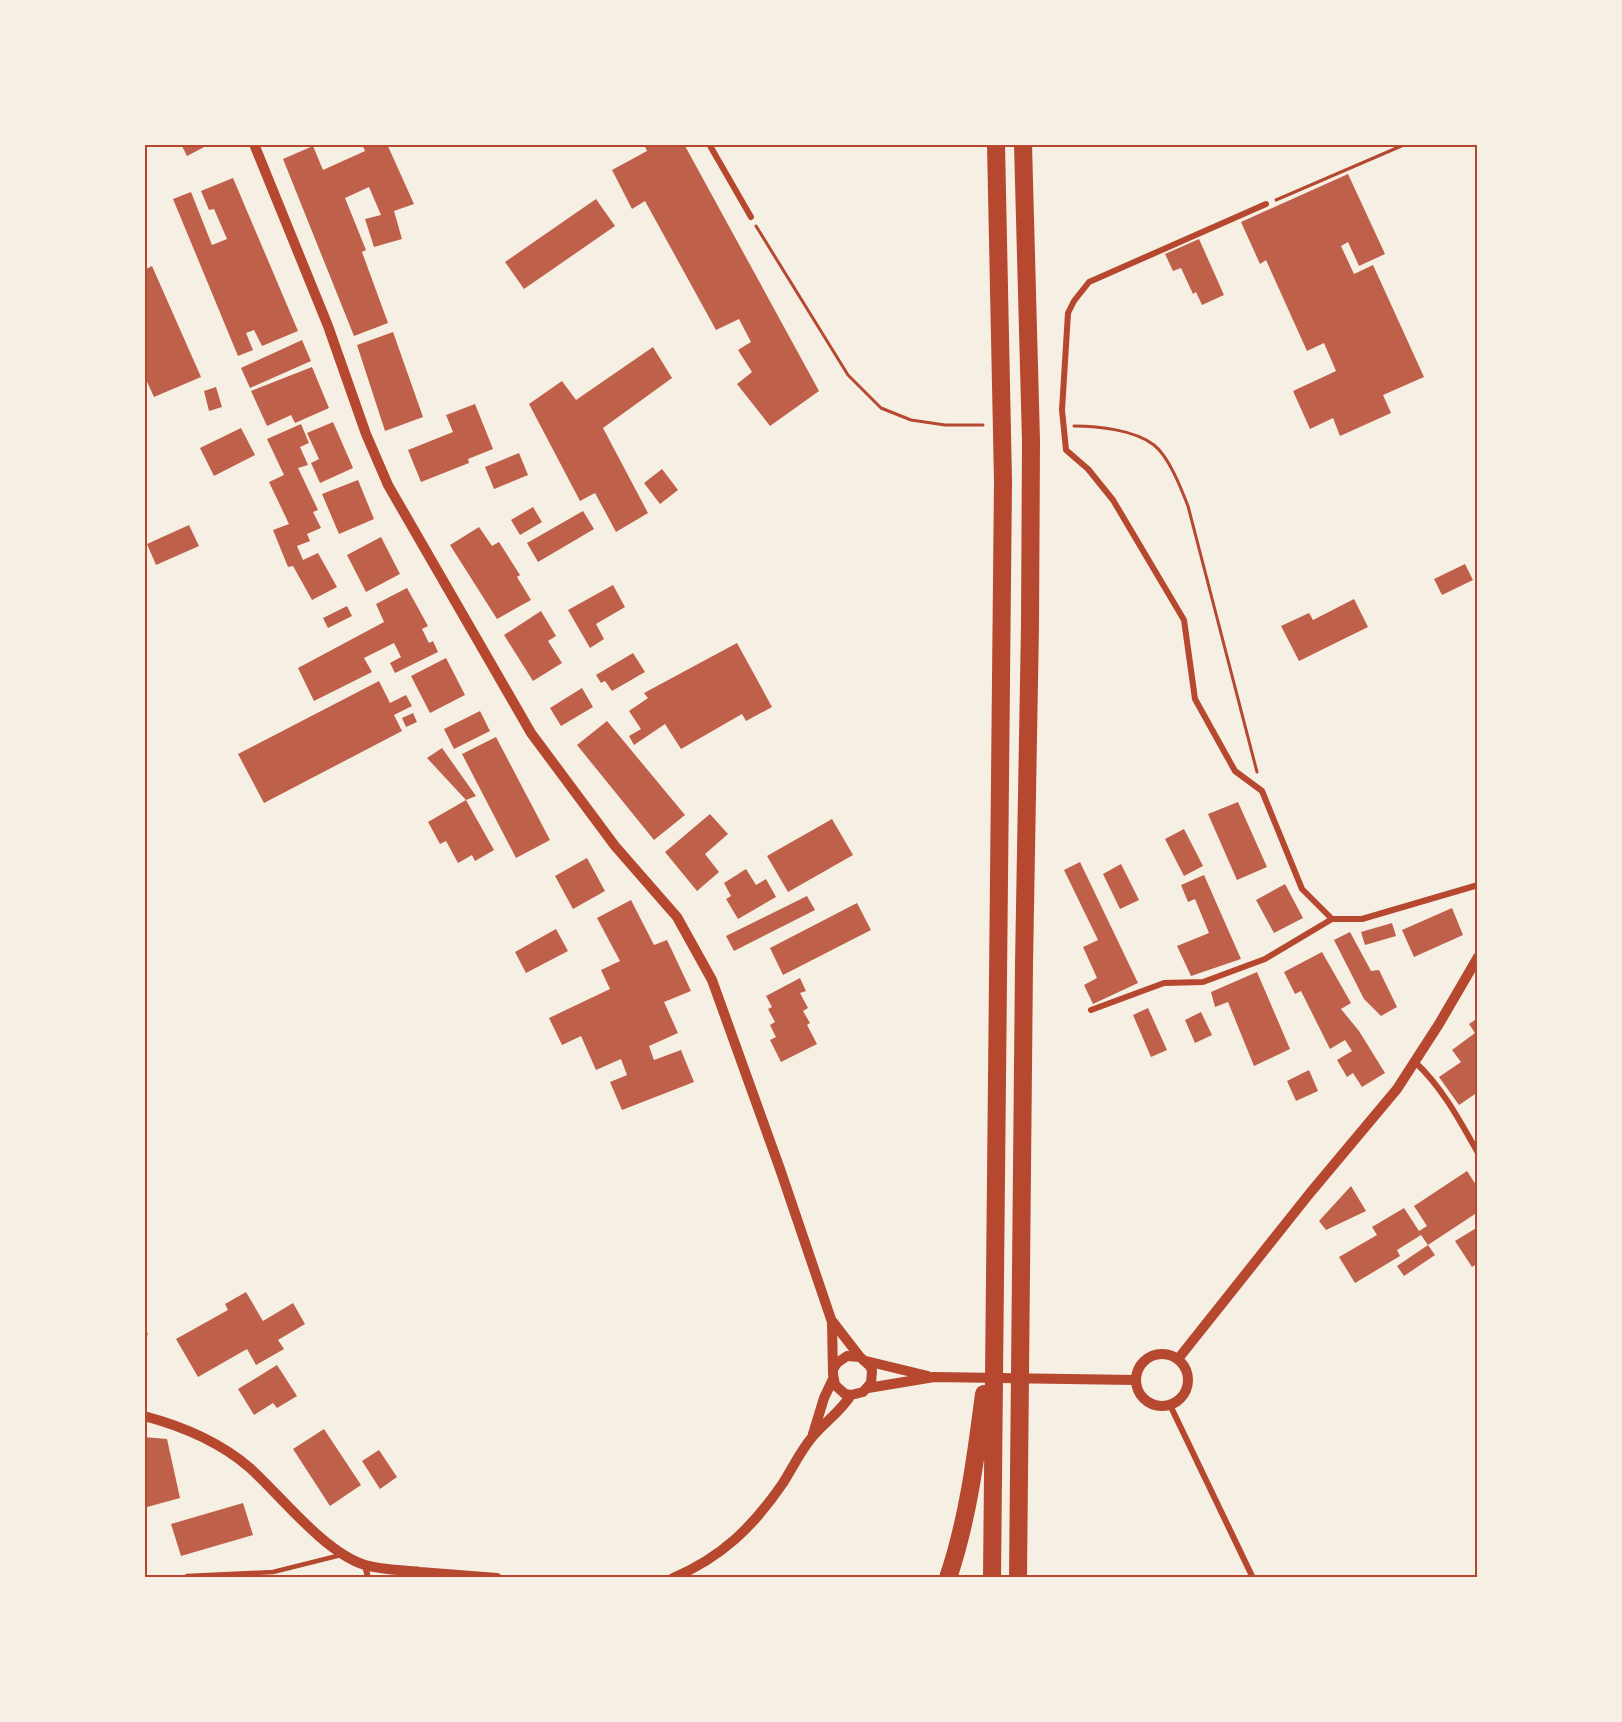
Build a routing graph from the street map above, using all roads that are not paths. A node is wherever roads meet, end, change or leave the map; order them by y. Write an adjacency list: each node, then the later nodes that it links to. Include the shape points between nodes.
1 (254, 144): 14 (street, via 388,485 531,733 615,846 677,917 712,980)
2 (709, 144): 6 (street)
3 (996, 144): 13 (highway, via 1003,481)
4 (1023, 144): 33 (highway, via 1030,591)
5 (1266, 204): 8 (street, via 1089,282 1068,313 1062,410 1066,450 1088,469 1113,500 1184,620 1196,699 1235,771 1262,791 1302,889)
6 (751, 217)
7 (1478, 885): 8 (street, via 1362,920)
8 (1332, 919): 10 (street, via 1265,959 1203,982 1164,983)
9 (1478, 957): 11 (street)
10 (1091, 1011)
11 (1415, 1062): 12 (street, via 1457,1115); 16 (street)
12 (1478, 1152)
13 (994, 1309): 31 (highway, via 974,1463 962,1533); 32 (highway)
14 (832, 1322): 15 (street); 17 (street)
15 (863, 1359): 17 (street, via 842,1359); 18 (street); 20 (street, via 872,1371)
16 (1178, 1359): 19 (street, via 1165,1353 1150,1356 1139,1366); 22 (street, via 1188,1372 1187,1389)
17 (834, 1374): 21 (street, via 839,1390); 24 (street)
18 (934, 1377): 19 (street); 20 (street)
19 (1135, 1380): 22 (street, via 1147,1401)
20 (868, 1388): 21 (street)
21 (851, 1395): 24 (street)
22 (1170, 1405): 34 (street)
23 (144, 1416): 25 (street, via 192,1432 231,1454)
24 (812, 1437): 30 (street, via 765,1507 733,1542)
25 (343, 1554): 26 (street); 27 (lane, via 273,1572)
26 (365, 1565): 28 (street); 29 (street)
27 (187, 1576)
28 (368, 1578)
29 (497, 1578)
30 (673, 1578)
31 (948, 1578)
32 (992, 1578)
33 (1018, 1578)
34 (1253, 1578)

